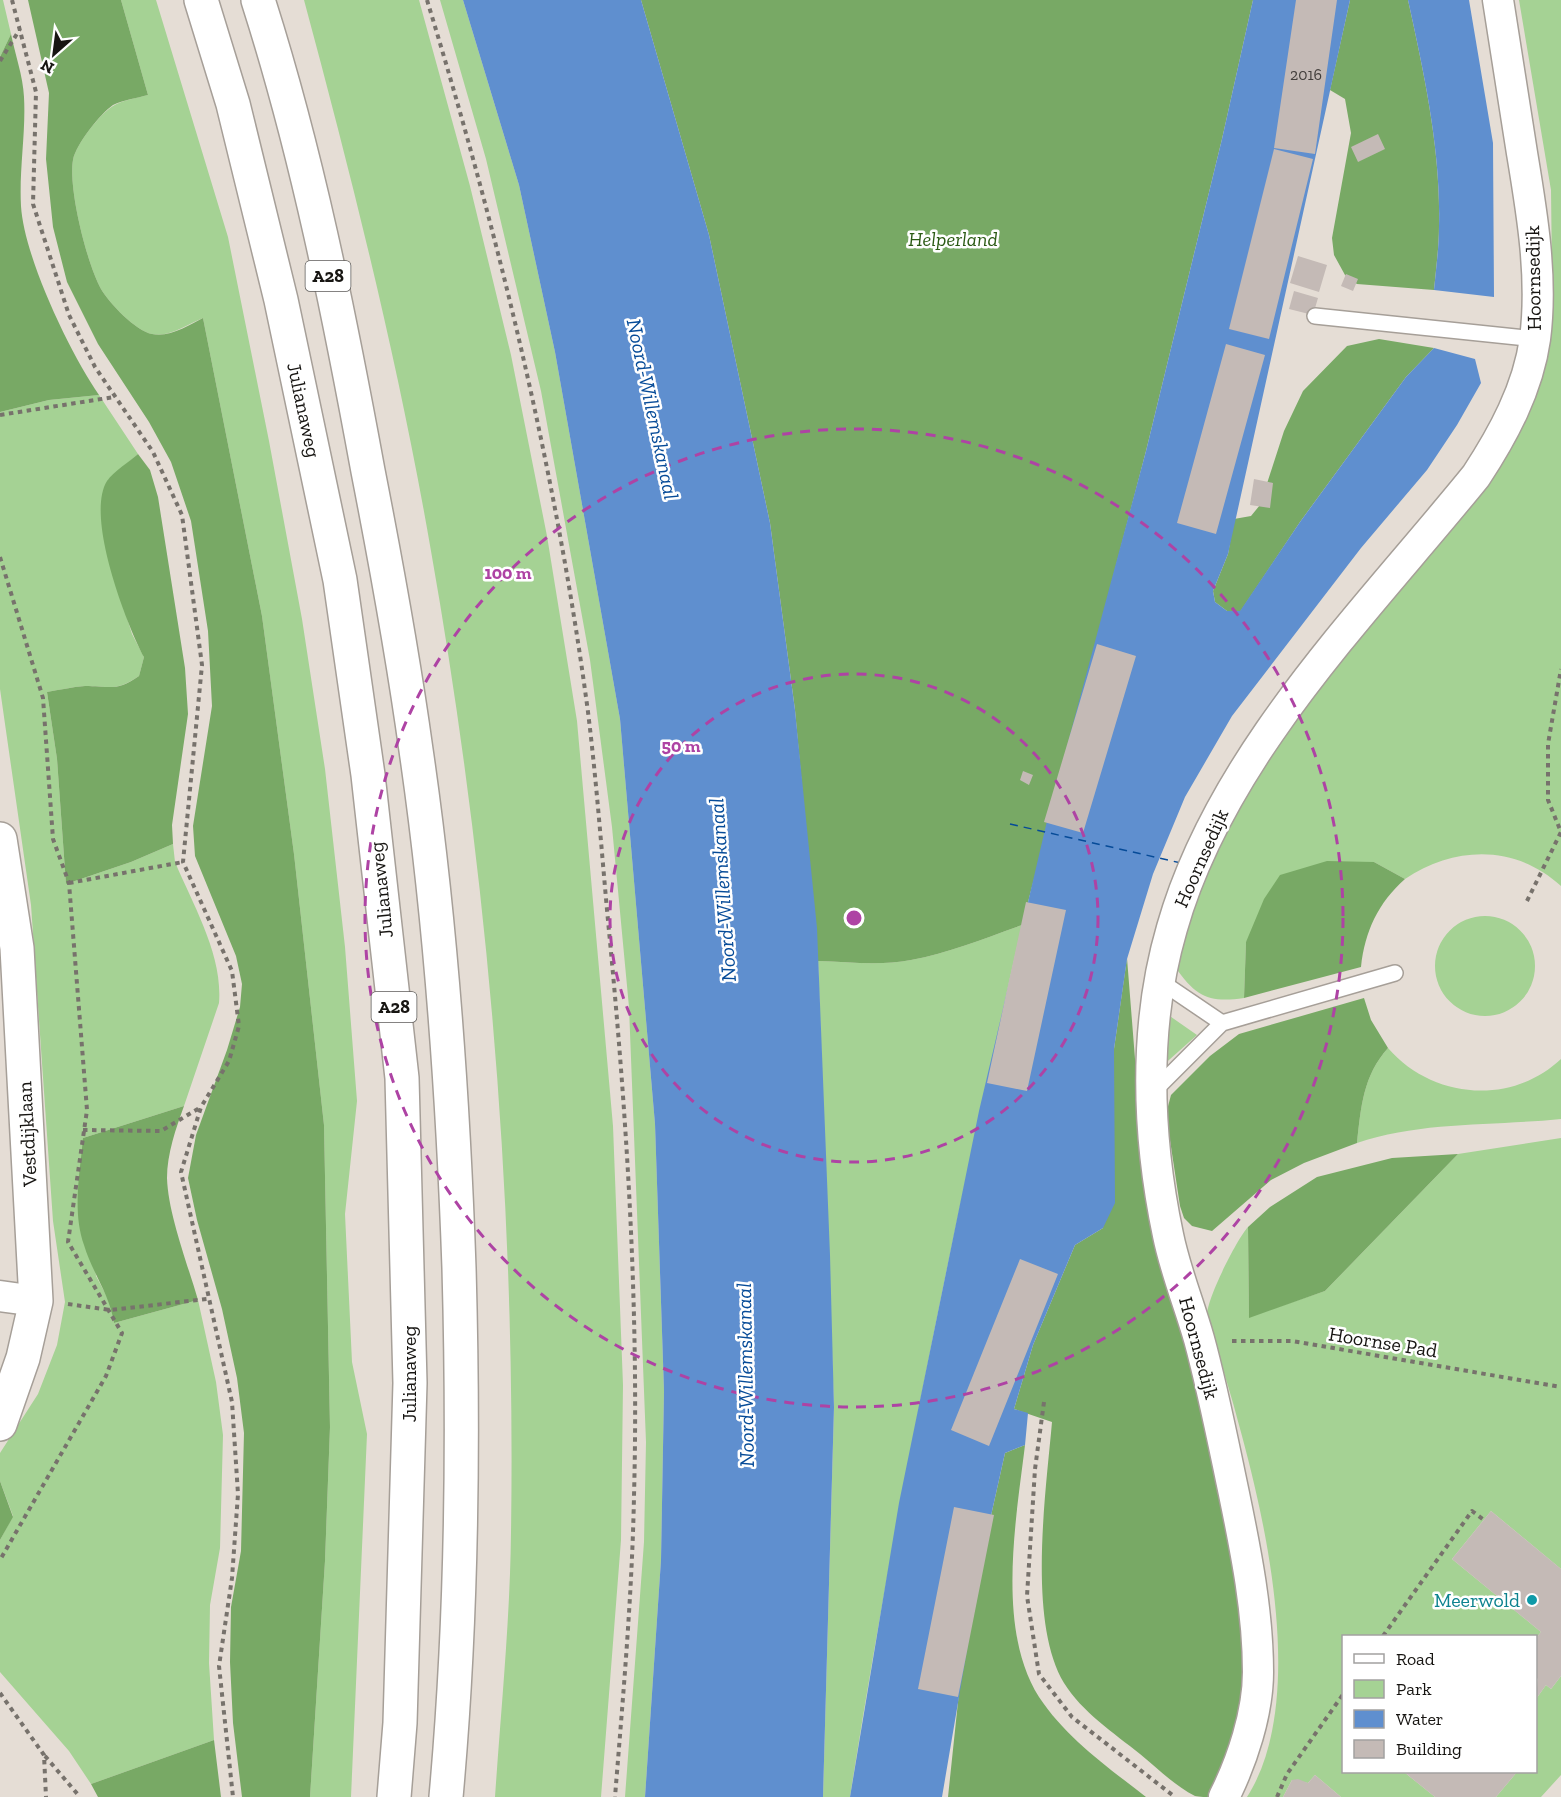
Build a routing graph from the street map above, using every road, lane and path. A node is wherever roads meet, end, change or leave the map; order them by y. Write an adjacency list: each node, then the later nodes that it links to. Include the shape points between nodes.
1 (12, 0): 6 (path)
2 (201, 0): 42 (main road, Julianaweg / A28, via 233,104 278,288 340,580 368,776 401,1066 410,1383 400,1723)
3 (258, 0): 43 (main road, A28, via 282,76 349,367 417,751 439,943 455,1134 462,1373 460,1569)
4 (427, 0): 44 (path, via 499,250 557,528 588,712 623,1069 634,1364 629,1623)
5 (1498, 0): 9 (street, Hoornsedijk, via 1531,212 1536,269)
6 (20, 29): 7 (path); 10 (path, via 36,92 33,204 69,315 94,368)
7 (0, 61)
8 (1315, 316): 9 (lane)
9 (1535, 339): 20 (street, Hoornsedijk, via 1509,420 1476,476 1311,675 1215,820 1182,896)
10 (114, 397): 11 (path); 16 (path, via 153,452 183,515 202,665)
11 (0, 415)
12 (0, 557): 17 (path, via 43,698 53,839)
13 (1561, 669): 14 (path, via 1548,744 1548,800)
14 (1561, 832): 18 (path)
15 (0, 839): 27 (main road, Vestdijklaan, via 17,948)
16 (183, 862): 17 (path); 23 (path, via 232,971 239,1026 229,1061)
17 (69, 883): 24 (path, via 87,1110)
18 (1527, 901)
19 (1395, 974): 21 (lane)
20 (1160, 981): 21 (lane); 22 (street, Hoornsedijk, via 1152,1031)
21 (1222, 1023): 22 (lane)
22 (1151, 1094): 29 (street, Hoornsedijk, via 1156,1166 1168,1238)
23 (201, 1107): 24 (path, via 160,1131); 26 (path, via 181,1172)
24 (83, 1130): 28 (path, via 68,1242)
25 (0, 1296): 27 (street)
26 (207, 1299): 28 (path); 41 (path, via 232,1402 238,1494 232,1578 219,1666)
27 (36, 1301): 28 (path); 32 (main road, Vestdijklaan, via 23,1358)
28 (110, 1310): 34 (path, via 122,1332 106,1376)
29 (1200, 1341): 30 (path, Hoornse Pad, via 1292,1341); 46 (street, Hoornsedijk, via 1250,1572 1258,1674 1244,1748)
30 (1561, 1387)
31 (1044, 1402): 45 (path, via 1035,1469 1027,1596 1039,1674 1072,1717)
32 (0, 1424)
33 (1484, 1520): 35 (path, via 1472,1511)
34 (0, 1560)
35 (1384, 1635)
36 (0, 1693): 38 (path)
37 (1342, 1696): 47 (path, via 1287,1774)
38 (44, 1755): 39 (path); 40 (path)
39 (46, 1797)
40 (80, 1797)
41 (233, 1797)
42 (394, 1797)
43 (446, 1797)
44 (615, 1797)
45 (1175, 1797)
46 (1224, 1797)
47 (1277, 1797)

